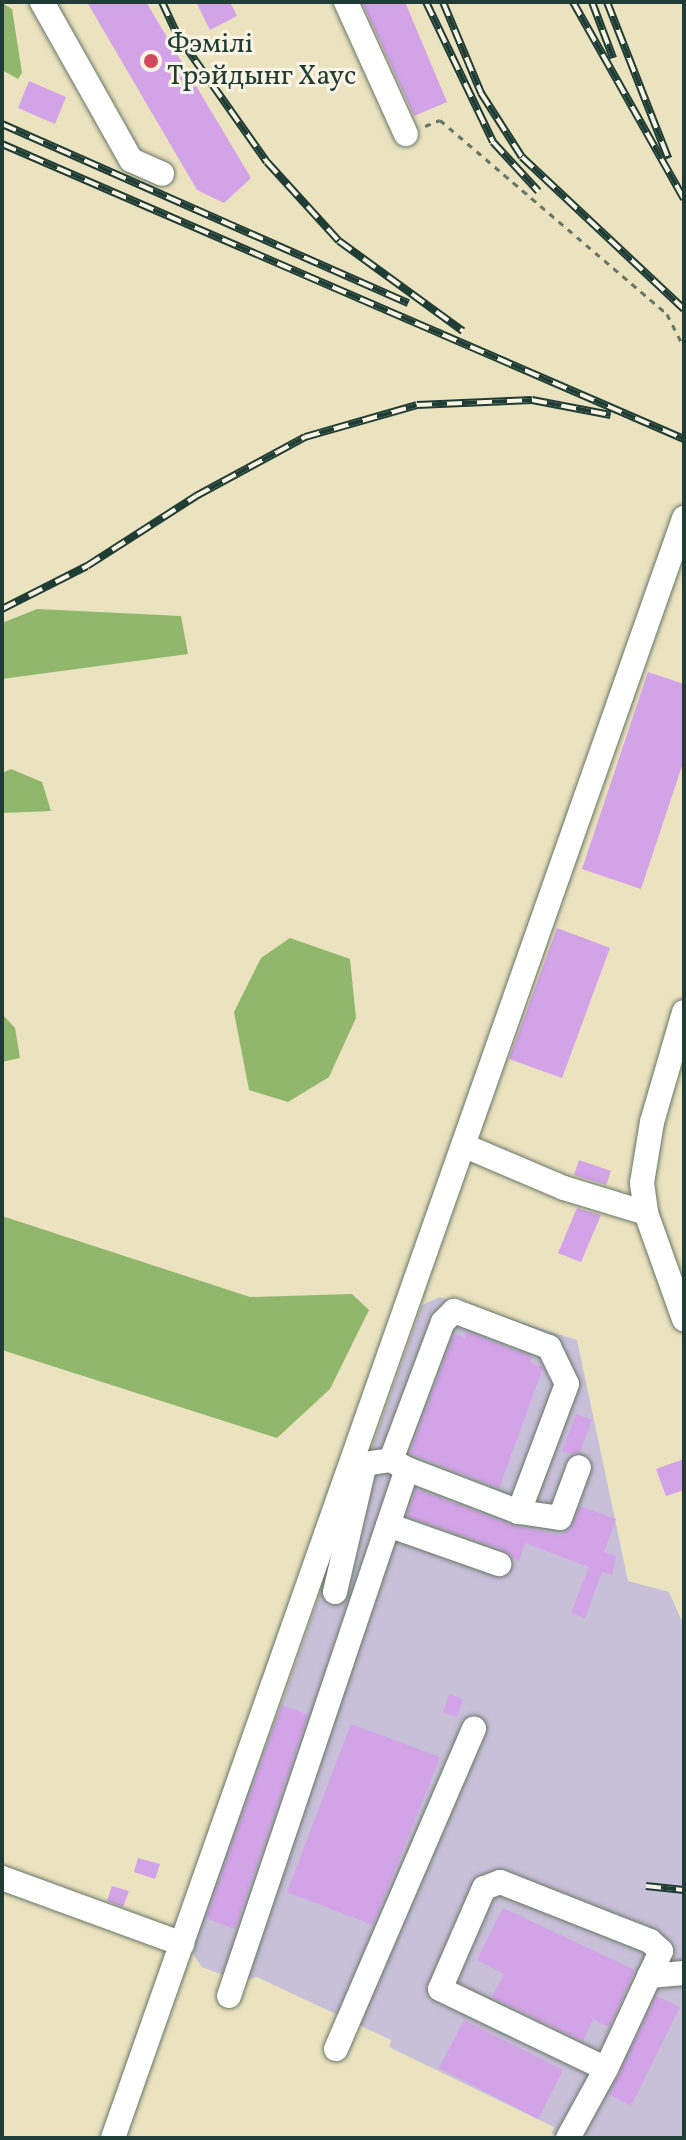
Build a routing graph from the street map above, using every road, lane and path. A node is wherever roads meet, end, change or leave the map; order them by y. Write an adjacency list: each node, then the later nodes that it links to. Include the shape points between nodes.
1 (42, 2): 4 (street, via 131,160)
2 (346, 2): 3 (street)
3 (406, 134): 5 (path, via 440,120 667,314)
4 (162, 174)
5 (684, 348)
6 (684, 518): 8 (street)
7 (684, 1012): 9 (street, via 652,1122 642,1183)
8 (465, 1146): 9 (street, via 564,1188); 12 (street)
9 (646, 1213): 10 (street)
10 (684, 1319)
11 (399, 1464): 12 (street); 14 (street); 14 (street, via 443,1322 454,1311 549,1347 567,1384); 15 (street)
12 (357, 1467): 17 (street); 20 (street)
13 (579, 1467): 14 (street, via 560,1518)
14 (519, 1512)
15 (388, 1525): 16 (street); 23 (street)
16 (499, 1564)
17 (335, 1592)
18 (474, 1728): 24 (street)
19 (2, 1878): 20 (street)
20 (182, 1944): 26 (street)
21 (684, 1973): 22 (street)
22 (649, 1976): 25 (street); 25 (street, via 661,1951 650,1941 500,1882 484,1888 440,1989)
23 (229, 1996)
24 (336, 2049)
25 (606, 2069): 27 (street)
26 (113, 2138)
27 (568, 2138)

